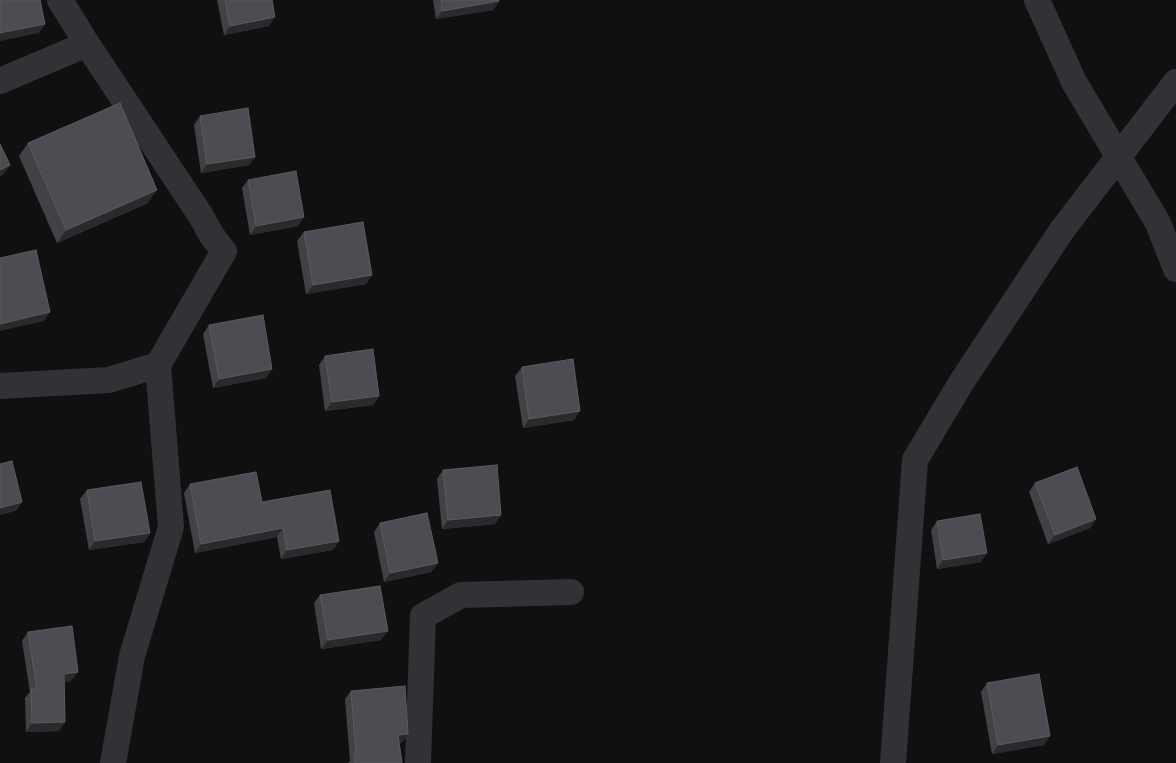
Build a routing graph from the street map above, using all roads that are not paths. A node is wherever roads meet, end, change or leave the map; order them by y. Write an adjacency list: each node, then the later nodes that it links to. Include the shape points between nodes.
1 (60, 0): 3 (street)
2 (1037, 0): 6 (street, via 1074,82)
3 (87, 44): 4 (street); 8 (street, via 224,251)
4 (0, 81)
5 (1176, 82): 6 (street)
6 (1118, 160): 7 (street, via 1158,223); 13 (street, via 1062,230 961,383 915,460)
7 (1176, 268)
8 (158, 365): 9 (street, via 109,380); 11 (street, via 170,527 132,656)
9 (0, 386)
10 (571, 592): 12 (street, via 461,595 423,616)
11 (113, 763)
12 (418, 763)
13 (893, 763)

